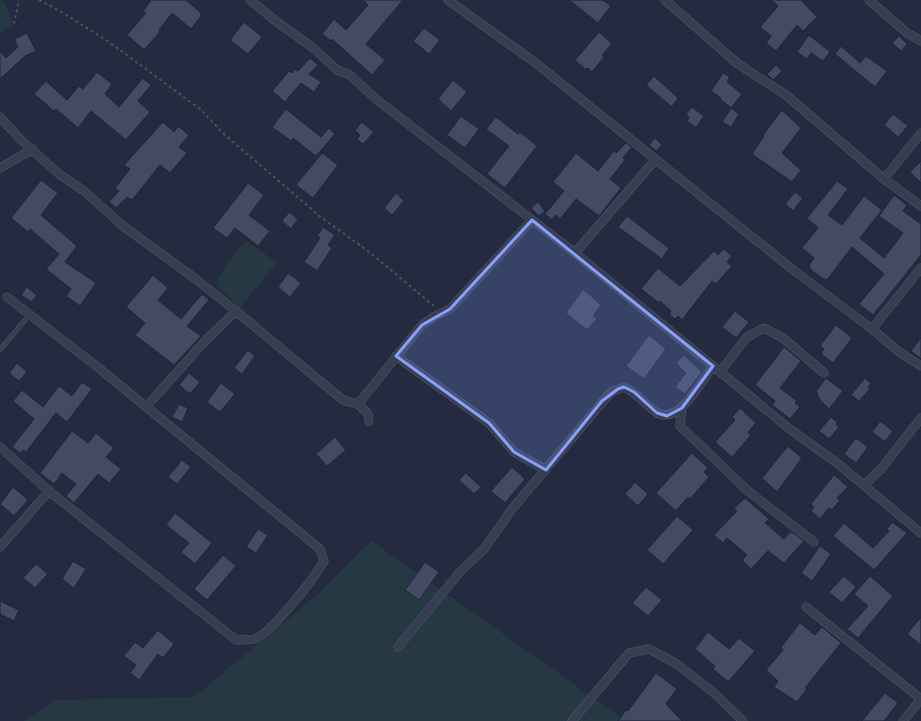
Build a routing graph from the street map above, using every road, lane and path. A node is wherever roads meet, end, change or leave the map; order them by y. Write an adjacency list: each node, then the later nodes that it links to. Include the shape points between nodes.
1 (19, 0): 7 (path)
2 (39, 0): 21 (path, via 109,42 200,109 225,135 322,218 368,251)
3 (250, 0): 16 (street, via 276,22 308,43 337,70 350,75 376,99)
4 (448, 0): 12 (street, via 537,64)
5 (665, 0): 14 (street, via 738,64 786,96)
6 (869, 0): 8 (street, via 907,34)
7 (14, 24)
8 (921, 41)
9 (0, 117): 11 (street)
10 (921, 133): 14 (street)
11 (33, 149): 13 (street); 20 (street, via 59,174 108,211 123,226)
12 (654, 160): 17 (street); 23 (street)
13 (0, 168)
14 (884, 179): 15 (street)
15 (921, 206)
16 (532, 220): 17 (street); 21 (street, via 450,309)
17 (576, 253): 26 (street)
18 (921, 268): 23 (street)
19 (7, 297): 22 (street)
20 (236, 311): 30 (street, via 338,396 345,401); 31 (street, via 204,342)
21 (441, 313): 25 (street, via 422,325)
22 (30, 314): 24 (lane); 31 (street)
23 (872, 329): 27 (street, via 898,352)
24 (0, 350)
25 (396, 356): 30 (street); 36 (street, via 489,423 514,452)
26 (713, 366): 28 (street); 32 (street)
27 (921, 366)
28 (720, 372): 29 (street, via 748,337 764,328 783,338); 37 (street)
29 (824, 373)
30 (358, 404): 34 (street, via 368,414)
31 (146, 407): 38 (street, via 320,549 324,561 316,577 267,630 256,639 236,640)
32 (682, 408): 36 (street, via 667,416 657,413 634,392 624,387 618,389 602,401); 40 (street, via 680,426 748,491)
33 (921, 418): 37 (street, via 881,469)
34 (369, 421)
35 (0, 447): 38 (street)
36 (546, 470): 43 (street, via 512,509 484,549 460,572)
37 (864, 486): 39 (street)
38 (49, 491): 41 (street)
39 (921, 533)
40 (814, 542)
41 (0, 547)
42 (806, 607): 44 (street)
43 (398, 646)
44 (921, 699): 47 (street)
45 (739, 720): 46 (street, via 714,693 677,664 649,649 629,653)
46 (572, 721)
47 (903, 721)

